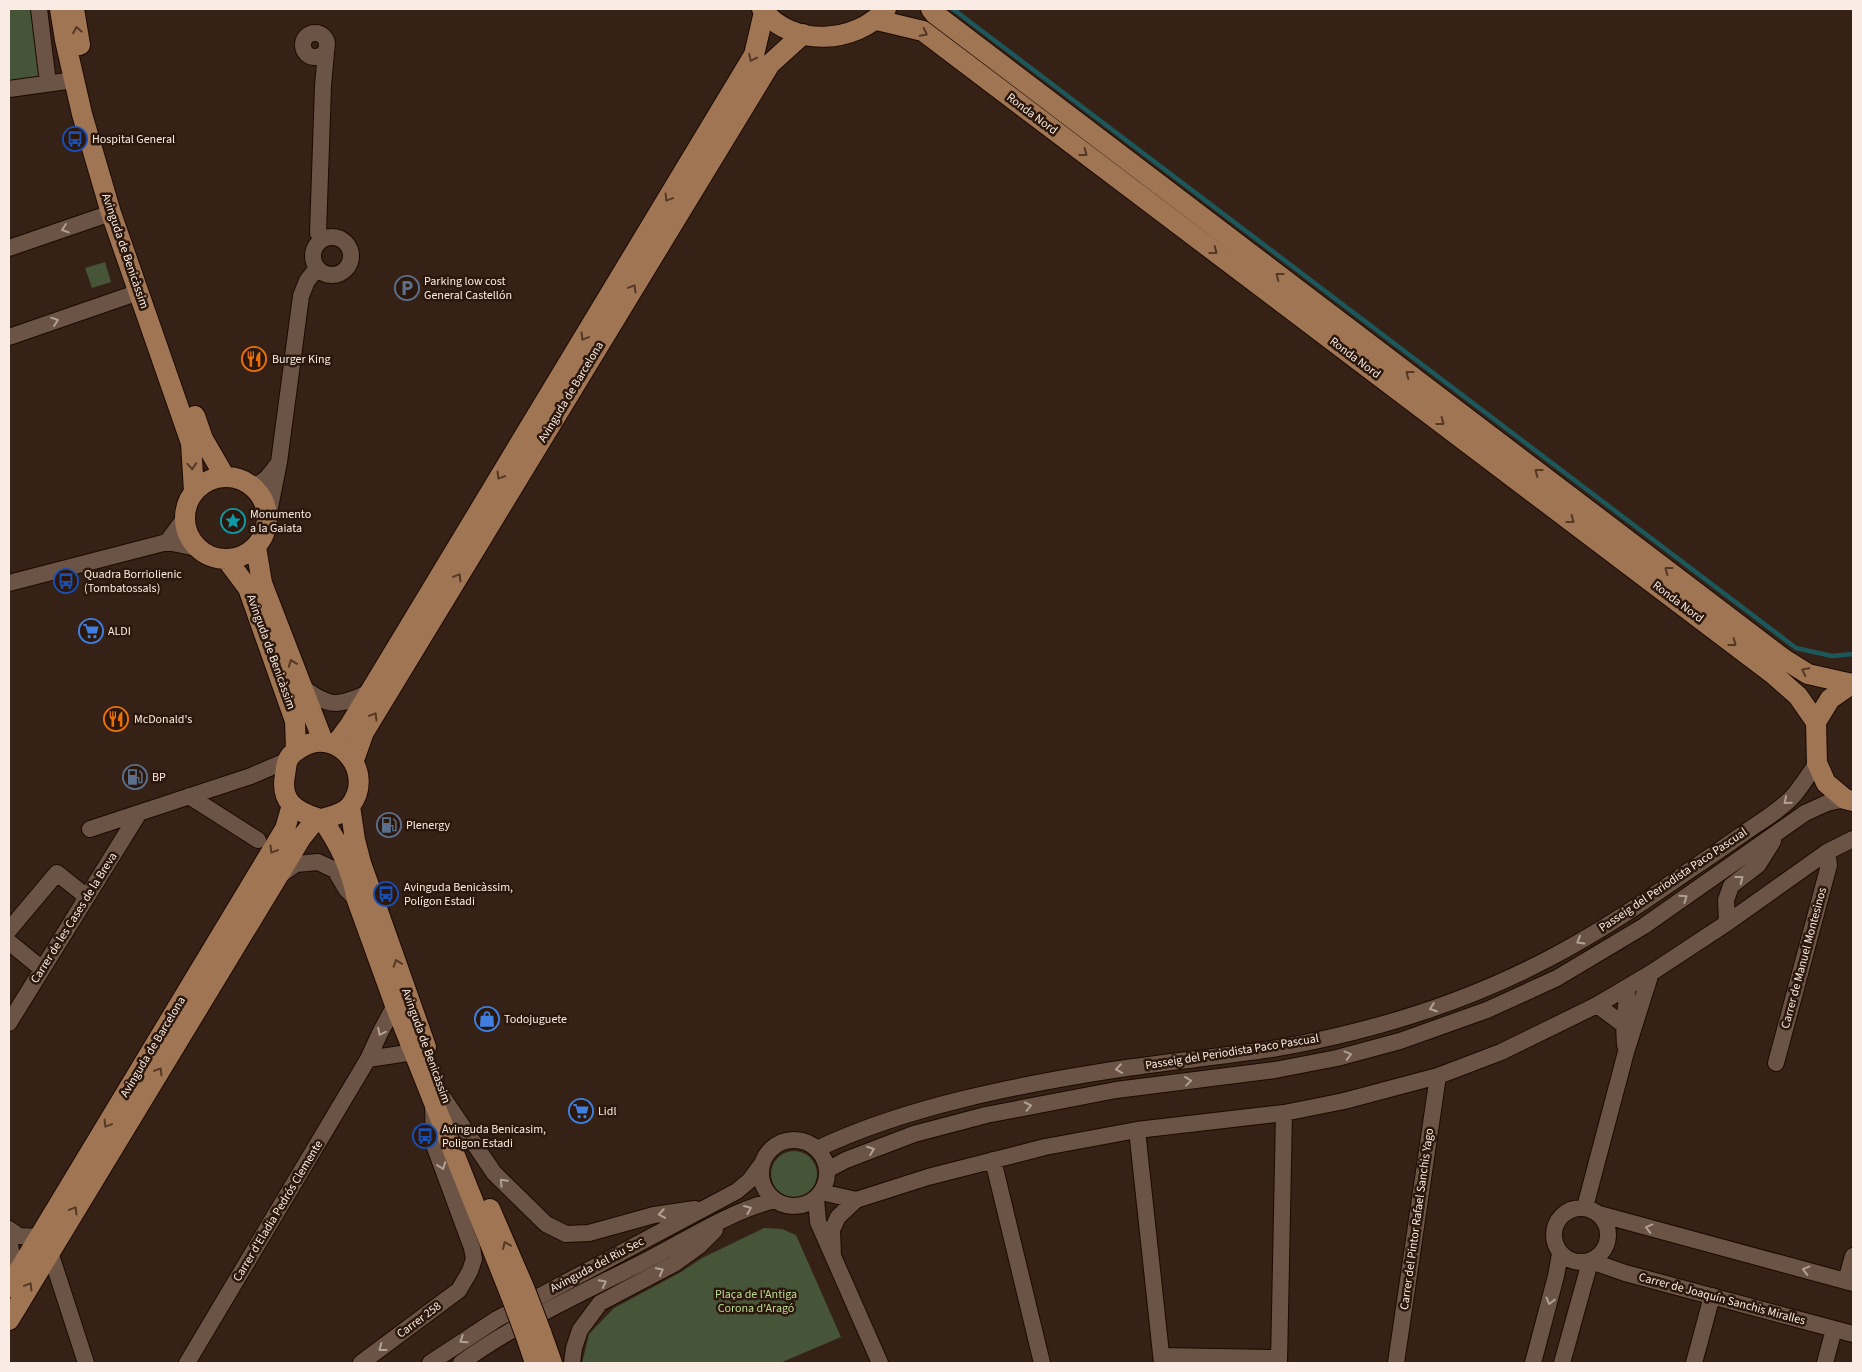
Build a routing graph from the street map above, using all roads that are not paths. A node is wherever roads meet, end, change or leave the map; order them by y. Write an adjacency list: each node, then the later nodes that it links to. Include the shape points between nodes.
1 (38, 9): 10 (street)
2 (60, 9): 9 (main road, Avinguda de Benicàssim)
3 (74, 9): 19 (main road, Avinguda de Benicàssim, one-way to 3, via 203,439 124,209 94,111)
4 (931, 9): 29 (main road, Ronda Nord, one-way to 4, via 1808,674 1784,659)
5 (763, 10): 7 (main road, via 780,25); 31 (main road, Avinguda de Barcelona, one-way to 31, via 754,56)
6 (882, 14): 7 (main road, via 859,30 832,37); 32 (main road, Ronda Nord, one-way to 32, via 924,31 1773,674 1798,696)
7 (803, 34): 35 (main road, Avinguda de Barcelona, one-way to 7, via 364,732 770,64)
8 (320, 55): 13 (street, via 323,81 318,233)
9 (74, 80): 10 (street); 12 (main road, Avinguda de Benicàssim)
10 (48, 83): 11 (street)
11 (9, 89)
12 (111, 213): 14 (street, one-way to 14); 16 (main road, Avinguda de Benicàssim)
13 (323, 240): 15 (street, via 315,247 313,258); 15 (street, via 332,237 342,240 349,247 350,264 341,273 328,275)
14 (9, 248)
15 (318, 268): 18 (street, via 307,280 300,296)
16 (139, 292): 17 (street, one-way to 16); 21 (main road, Avinguda de Benicàssim, one-way to 21, via 191,444)
17 (9, 337)
18 (279, 462): 20 (street); 23 (street)
19 (226, 477): 20 (main road, via 241,480); 21 (main road, via 206,482)
20 (254, 488): 23 (main road, via 265,505)
21 (194, 492): 22 (main road)
22 (184, 519): 24 (street); 26 (main road)
23 (266, 528): 25 (main road)
24 (167, 542): 26 (street); 28 (street)
25 (256, 547): 27 (main road, via 243,556); 30 (main road, Avinguda de Benicàssim, one-way to 25, via 262,583)
26 (197, 548): 27 (main road, via 211,557)
27 (226, 560): 34 (main road, Avinguda de Benicàssim, via 248,588 295,721)
28 (9, 583)
29 (1853, 684): 32 (main road, via 1830,699)
30 (301, 686): 31 (street, via 318,700 335,704); 33 (main road, Avinguda de Benicàssim)
31 (370, 692): 33 (main road, Avinguda de Barcelona)
32 (1816, 722): 36 (main road)
33 (329, 743): 34 (main road, via 308,743); 35 (main road)
34 (292, 755): 37 (street); 38 (main road)
35 (354, 760): 42 (main road, via 359,786)
36 (1817, 762): 40 (main road, via 1826,783); 72 (street, Passeig del Periodista Paco Pascual, one-way to 72, via 1793,796 1634,909 1548,959 1480,990 1394,1022 1333,1037 1272,1049 1113,1070 983,1095 909,1114)
37 (251, 776): 38 (street); 39 (street)
38 (283, 786): 41 (main road)
39 (189, 796): 43 (street); 48 (street)
40 (1849, 800): 46 (street, Passeig del Periodista Paco Pascual, via 1827,803 1805,813)
41 (292, 805): 44 (main road, via 301,813); 85 (main road, Avinguda de Barcelona, one-way to 85, via 285,829)
42 (350, 806): 44 (main road, via 339,814); 69 (main road, Avinguda de Benicàssim, one-way to 42, via 354,840)
43 (139, 813): 45 (street); 51 (street, Carrer de les Cases de la Breva)
44 (320, 818): 50 (main road, Avinguda de Barcelona, via 301,838); 52 (main road, Avinguda de Benicàssim, via 340,844)
45 (90, 829)
46 (1776, 834): 53 (street, Passeig del Periodista Paco Pascual, one-way to 46, via 1726,900 1731,886 1758,865); 75 (street, Passeig del Periodista Paco Pascual, one-way to 46, via 846,1160 914,1134 986,1115 1116,1090 1276,1070 1337,1058 1400,1041 1487,1010 1557,978 1644,926)
47 (1853, 839): 49 (street)
48 (258, 840)
49 (1826, 852): 53 (street); 67 (street, Carrer de Manuel Montesinos, via 1829,865)
50 (277, 877): 52 (street, Avinguda de Barcelona, via 296,864 318,862 335,870); 85 (main road, Avinguda de Barcelona, one-way to 50)
51 (87, 897): 54 (street, via 58,873); 56 (street, Carrer de les Cases de la Breva)
52 (357, 900): 59 (main road, Avinguda de Benicàssim)
53 (1727, 923): 57 (street)
54 (9, 930)
55 (9, 942): 56 (street)
56 (42, 969): 62 (street, Carrer de les Cases de la Breva)
57 (1652, 973): 58 (street); 61 (street)
58 (1628, 987): 60 (street); 61 (street); 63 (street)
59 (395, 1005): 64 (main road, Avinguda de Benicàssim); 66 (street, Carrer d'Eladia Pedrós Clemente, one-way to 66)
60 (1596, 1005): 63 (street); 68 (street, via 1501,1052)
61 (1640, 1009): 65 (street)
62 (9, 1022)
63 (1624, 1025): 65 (street)
64 (414, 1052): 66 (street); 69 (main road, Avinguda de Benicàssim)
65 (1626, 1052): 80 (street)
66 (368, 1059): 101 (street, Carrer d'Eladia Pedrós Clemente)
67 (1776, 1062)
68 (1438, 1076): 70 (street); 110 (street, Carrer del Pintor Rafael Sanchis Yago)
69 (439, 1100): 78 (street, one-way to 69, via 654,1215 589,1233 566,1234 546,1224 494,1173); 90 (street, Avinguda de Benicàssim, one-way to 90, via 434,1145 472,1248 474,1259); 97 (main road, Avinguda de Benicàssim, bridge)
70 (1284, 1113): 71 (street); 99 (street)
71 (1137, 1130): 73 (street); 98 (street)
72 (816, 1149): 74 (street, via 802,1141 784,1141 770,1150); 75 (street, via 824,1158)
73 (994, 1160): 77 (street); 109 (street)
74 (761, 1166): 76 (street, via 763,1185); 78 (street, Avinguda del Riu Sec, via 737,1191)
75 (822, 1186): 77 (street); 79 (street, via 806,1204); 82 (street)
76 (775, 1200): 79 (street); 81 (street, Avinguda del Riu Sec, one-way to 76)
77 (856, 1200): 87 (street, via 838,1217 832,1230)
78 (710, 1206): 103 (street, Avinguda del Riu Sec, one-way to 103, via 497,1319)
79 (795, 1206): 82 (street)
80 (1592, 1211): 86 (street, via 1568,1210 1556,1222 1553,1238); 89 (street, via 1608,1230 1605,1249); 92 (street, one-way to 80)
81 (725, 1220): 104 (street, Avinguda del Riu Sec, one-way to 81, via 520,1326); 107 (street, one-way to 81, via 580,1330 600,1303 674,1264 699,1246)
82 (818, 1222): 87 (street)
83 (9, 1229): 85 (street)
84 (9, 1238): 91 (street)
85 (44, 1245): 91 (main road, Avinguda de Barcelona); 94 (main road, Avinguda de Barcelona, one-way to 85); 100 (street)
86 (1560, 1254): 89 (street, via 1574,1262); 111 (street, one-way to 111)
87 (833, 1256): 108 (street)
88 (1853, 1256): 92 (street)
89 (1591, 1261): 93 (street, Carrer de Joaquín Sanchis Miralles); 112 (street)
90 (470, 1271): 102 (street, Carrer 258, one-way to 102, via 458,1290)
91 (12, 1282)
92 (1850, 1282)
93 (1712, 1296): 95 (street, Carrer de Joaquín Sanchis Miralles); 113 (street)
94 (9, 1320)
95 (1834, 1329): 96 (street, Carrer de Joaquín Sanchis Miralles); 114 (street)
96 (1853, 1334)
97 (534, 1335): 105 (main road, Avinguda de Benicàssim); 106 (main road, Avinguda de Benicàssim)
98 (1161, 1360): 99 (street)
99 (1279, 1361)
100 (86, 1363)
101 (187, 1363)
102 (361, 1363)
103 (430, 1363)
104 (461, 1363)
105 (536, 1363)
106 (552, 1363)
107 (572, 1363)
108 (880, 1363)
109 (1042, 1363)
110 (1396, 1363)
111 (1533, 1363)
112 (1562, 1363)
113 (1694, 1363)
114 (1824, 1363)

